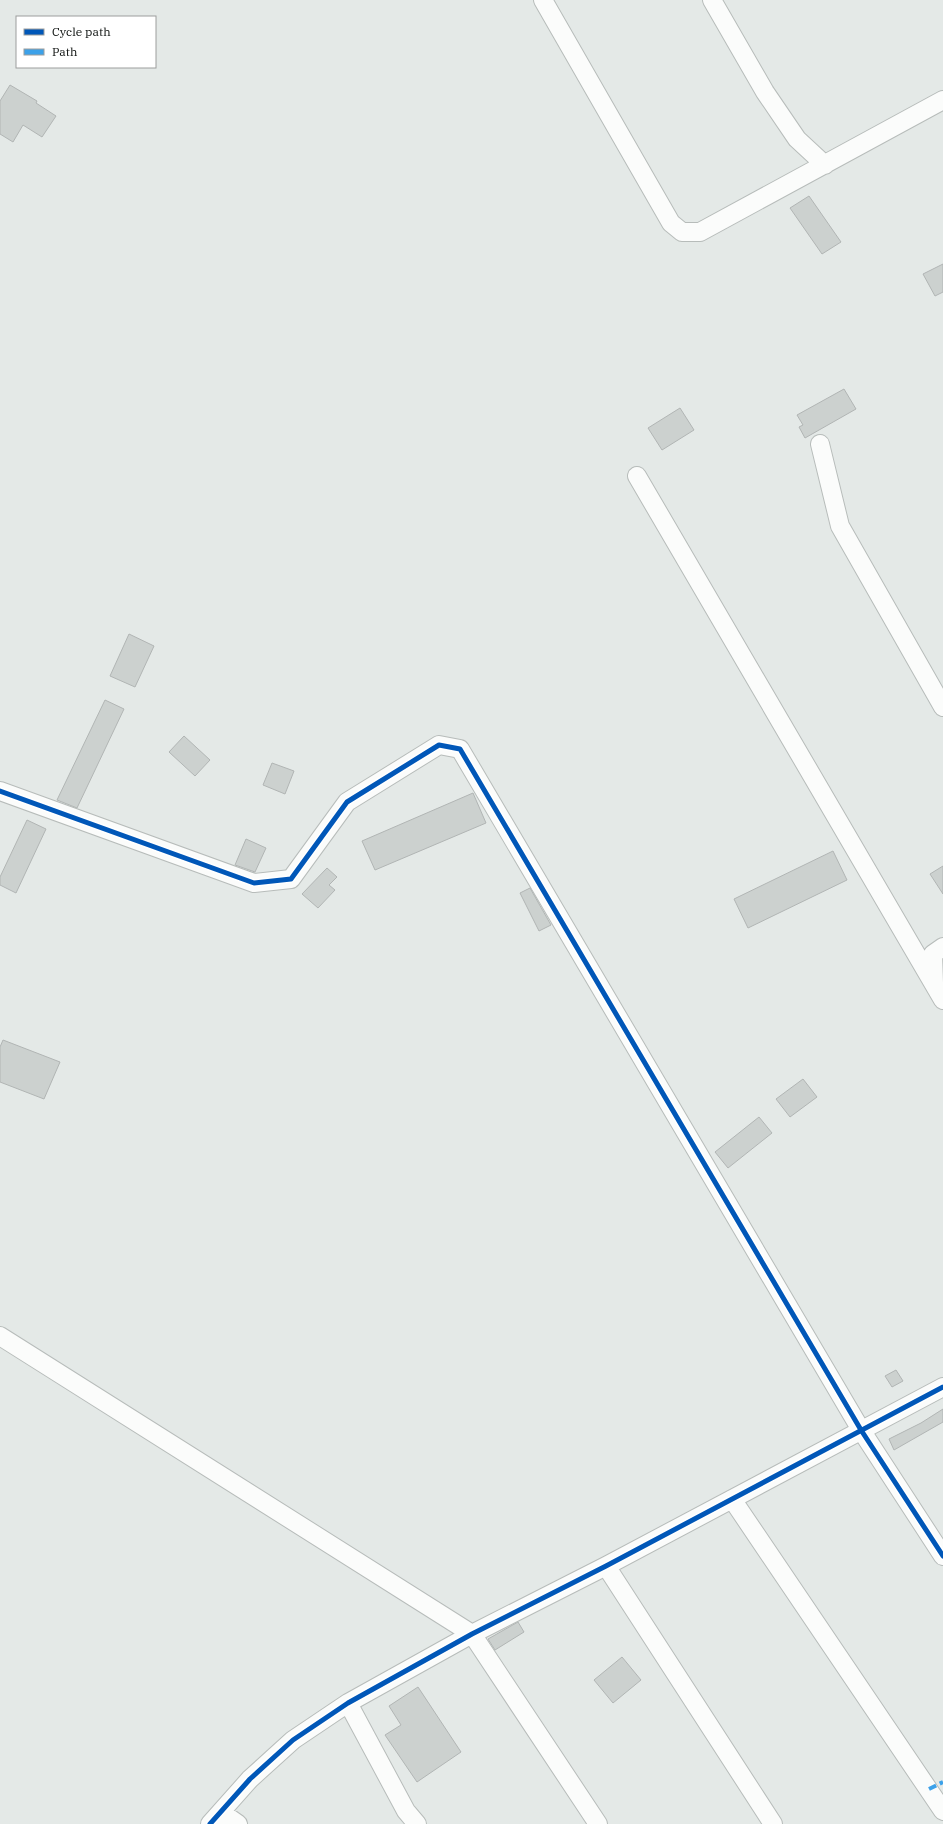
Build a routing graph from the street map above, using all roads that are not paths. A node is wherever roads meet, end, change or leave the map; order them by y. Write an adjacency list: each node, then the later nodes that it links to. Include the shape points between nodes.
1 (542, 0): 4 (street, via 671,223 682,232 700,232)
2 (712, 0): 4 (street, via 765,92 797,139)
3 (943, 100): 4 (street)
4 (825, 166)
5 (820, 444): 7 (street, via 840,526)
6 (637, 476): 10 (street)
7 (943, 707)
8 (0, 791): 14 (street, via 254,883 291,880 347,802 439,745 460,749)
9 (943, 947): 10 (street, via 933,954)
10 (934, 984): 11 (street)
11 (943, 1000)
12 (0, 1336): 18 (street)
13 (943, 1387): 14 (street)
14 (861, 1430): 15 (street); 16 (street)
15 (732, 1499): 17 (street); 20 (street)
16 (943, 1556)
17 (606, 1566): 18 (street); 25 (street)
18 (472, 1634): 19 (street); 24 (street)
19 (348, 1703): 21 (street, via 293,1740 250,1779); 23 (street, via 406,1811)
20 (943, 1811)
21 (215, 1818): 22 (street)
22 (238, 1824)
23 (417, 1824)
24 (598, 1824)
25 (773, 1824)

